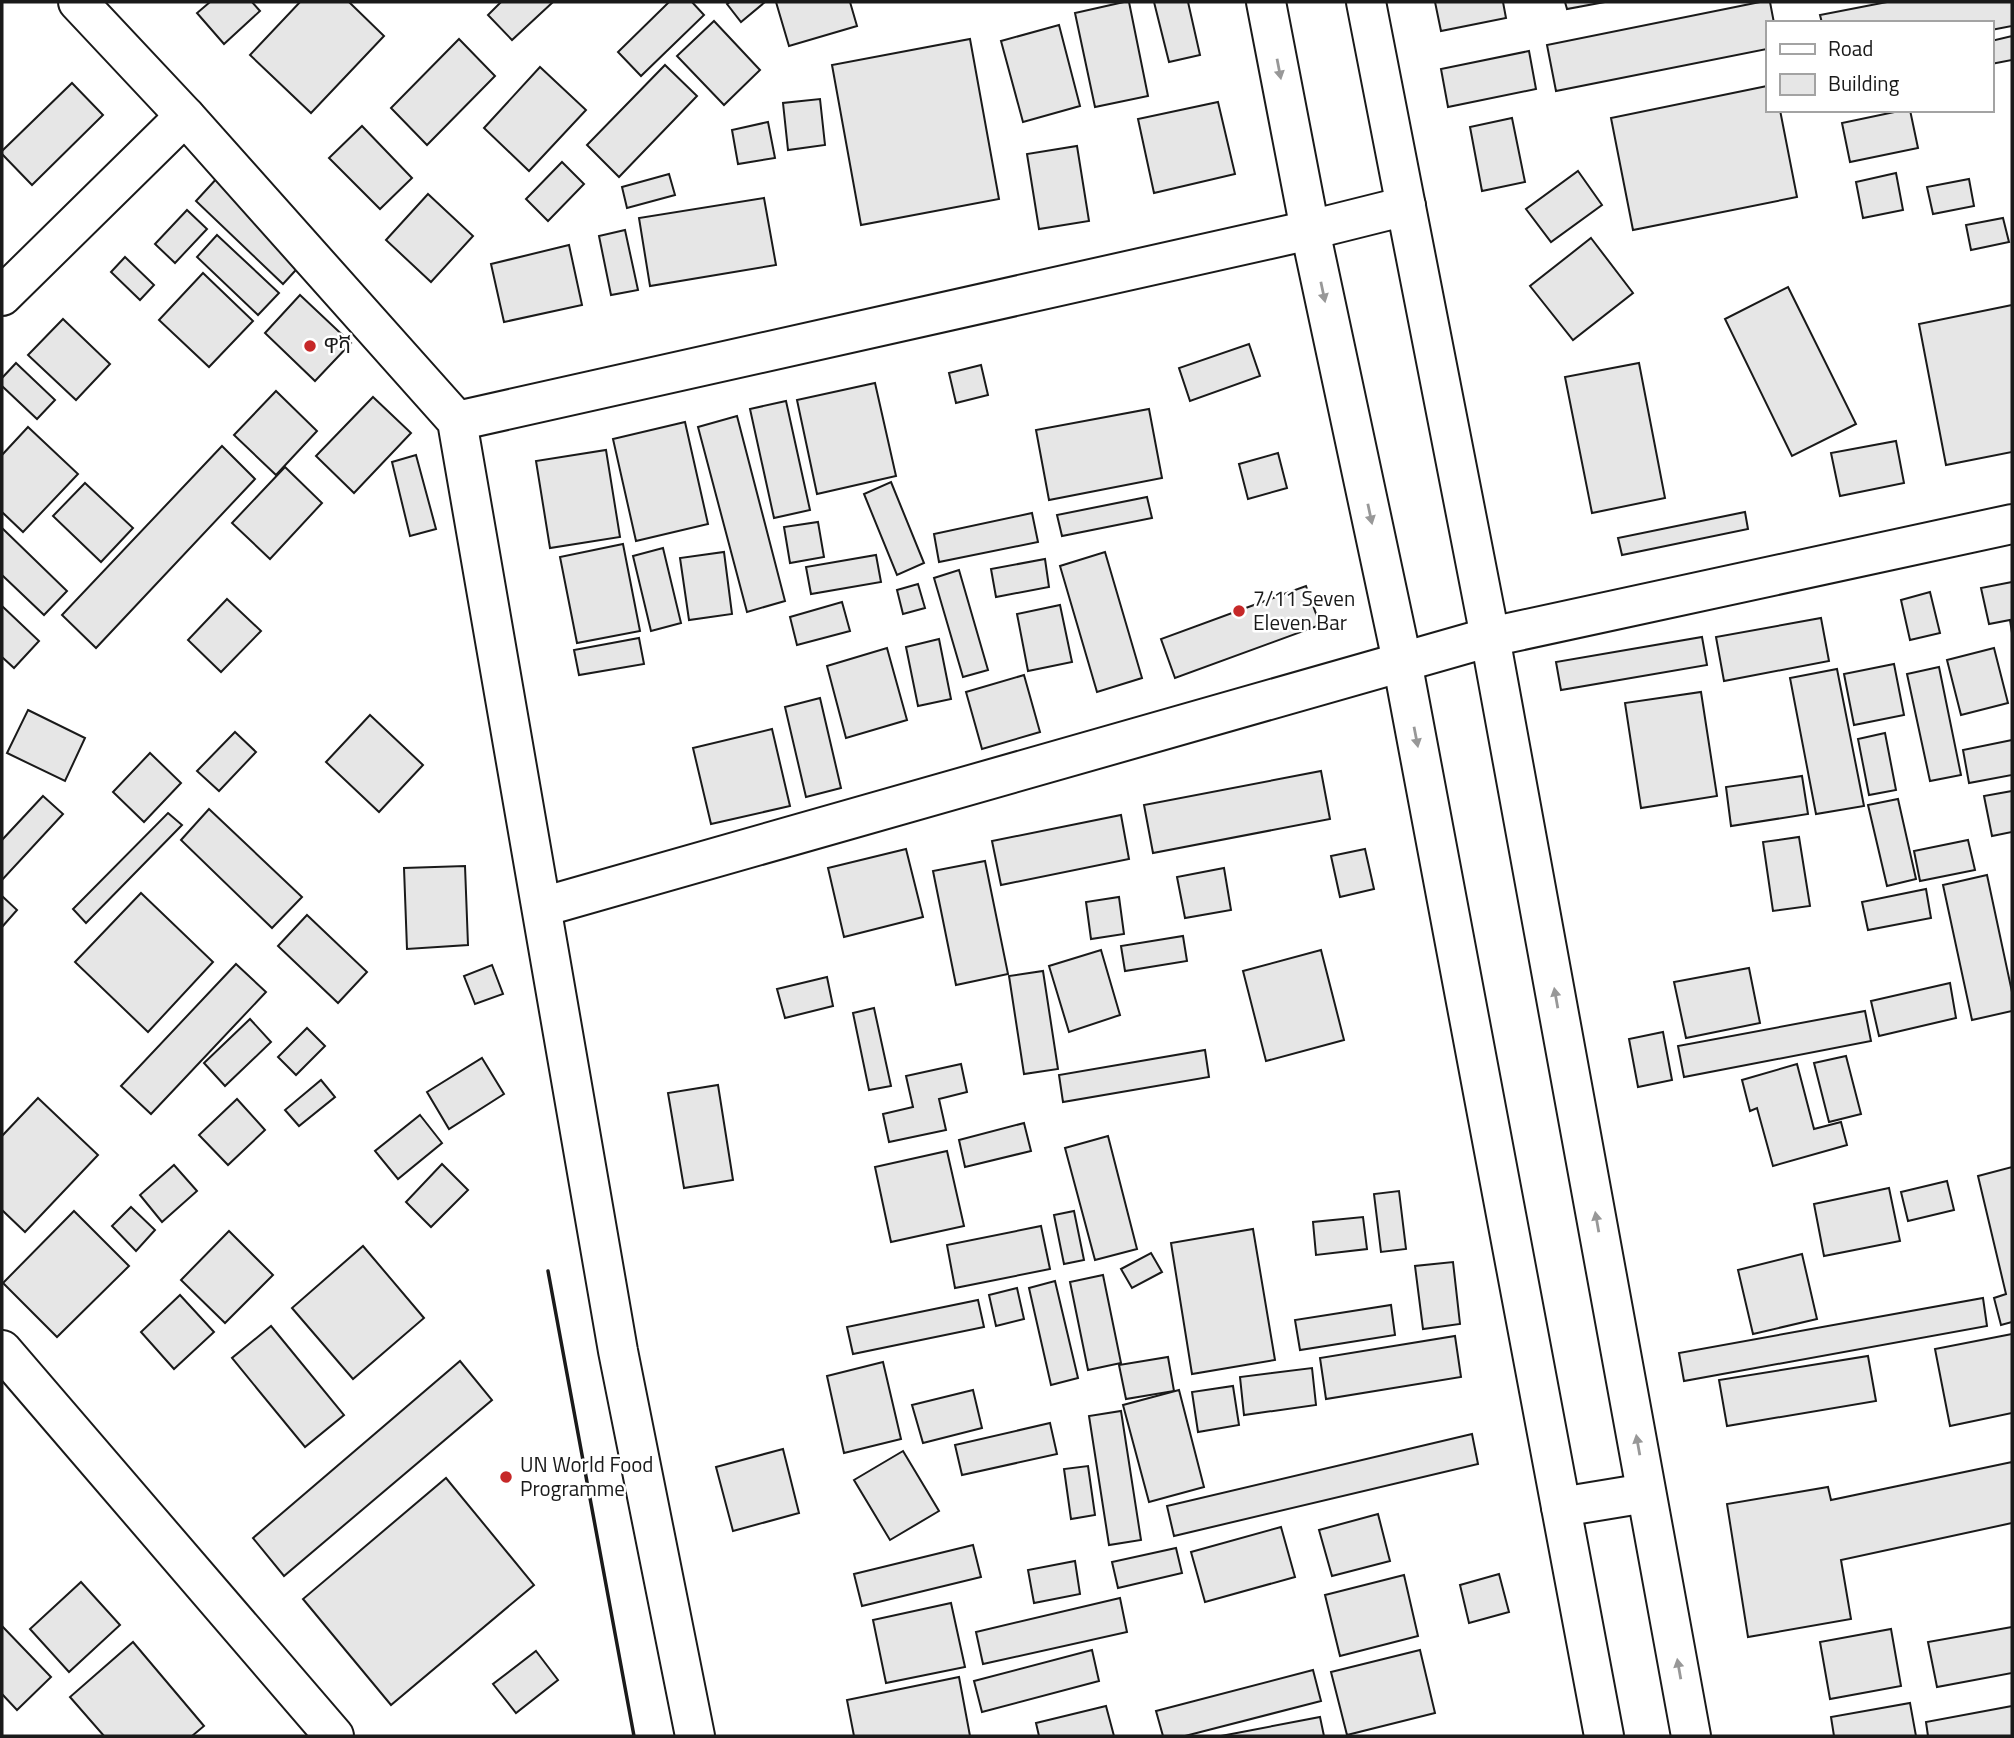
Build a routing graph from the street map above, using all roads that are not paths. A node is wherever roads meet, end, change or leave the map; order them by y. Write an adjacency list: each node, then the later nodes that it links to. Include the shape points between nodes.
1 (78, 2): 4 (street)
2 (1266, 2): 6 (street, one-way to 6)
3 (1366, 2): 5 (street)
4 (185, 116): 7 (street); 8 (street)
5 (1406, 206): 6 (street); 10 (street)
6 (1310, 230): 8 (street); 11 (street, one-way to 11)
7 (2, 296)
8 (457, 421): 12 (street)
9 (2012, 524): 10 (street)
10 (1490, 637): 11 (street); 14 (street, one-way to 10)
11 (1402, 662): 12 (street); 15 (street, one-way to 15)
12 (542, 907): 17 (street, via 618,1351)
13 (2, 1350): 16 (street)
14 (1646, 1493): 15 (street); 19 (street, one-way to 14)
15 (1561, 1507): 18 (street)
16 (334, 1736)
17 (695, 1736)
18 (1604, 1736)
19 (1691, 1736)

